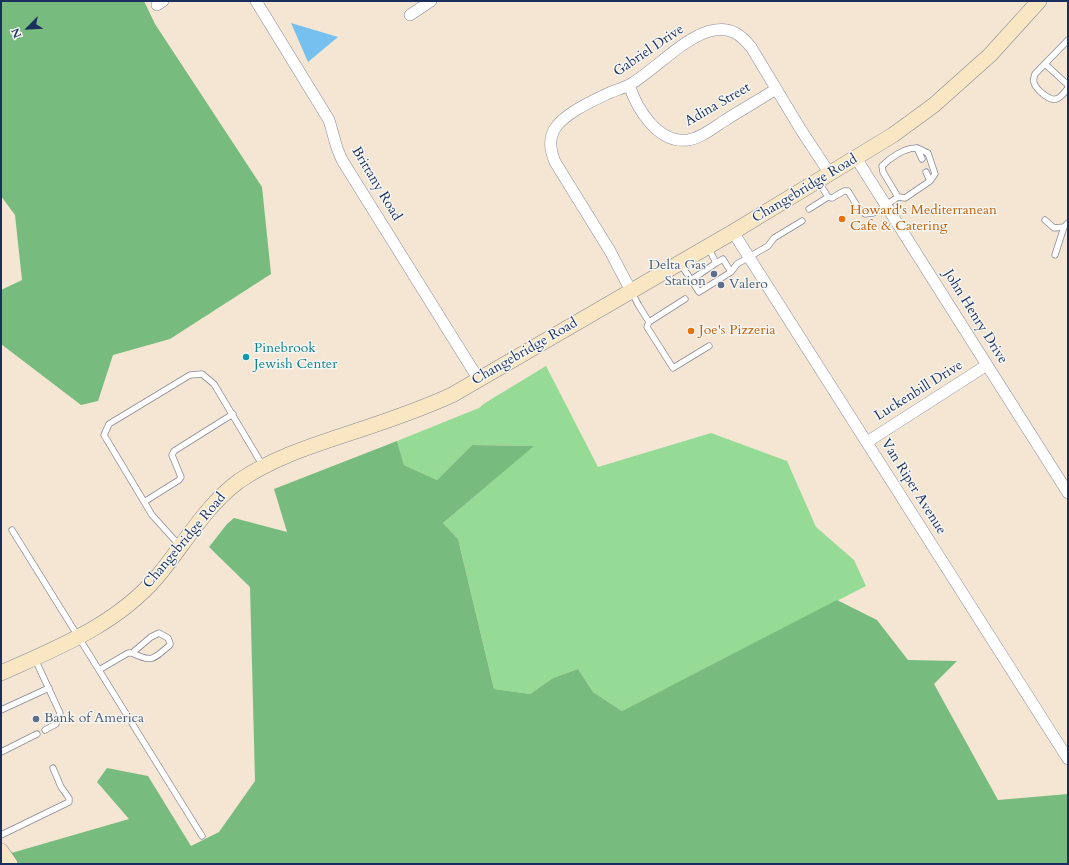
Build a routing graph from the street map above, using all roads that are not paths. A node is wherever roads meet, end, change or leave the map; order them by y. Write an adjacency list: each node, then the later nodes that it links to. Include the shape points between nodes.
1 (256, 1): 37 (street, Brittany Road, via 329,120 342,160)
2 (432, 1): 4 (street)
3 (1039, 1): 12 (main road, Changebridge Road, via 990,55 934,106)
4 (410, 15)
5 (1068, 40): 6 (lane)
6 (1045, 64): 8 (lane); 9 (lane, via 1033,78 1036,87 1052,99 1059,97)
7 (629, 85): 10 (street, Adina Street, via 637,103 652,124 662,133 680,140 693,139); 10 (street, Gabriel Drive, via 701,34 726,29 743,38); 32 (street, Gabriel Drive, via 568,116 553,131 550,150)
8 (1068, 85)
9 (1068, 88)
10 (776, 89): 15 (street, Gabriel Drive)
11 (917, 148): 13 (lane); 16 (lane, via 928,153 935,174); 18 (lane, via 903,151 882,166)
12 (856, 158): 15 (main road, Changebridge Road); 19 (street, John Henry Drive)
13 (922, 159)
14 (926, 172): 16 (lane)
15 (824, 177): 17 (lane); 24 (main road, Changebridge Road)
16 (930, 181): 18 (lane, via 905,198)
17 (828, 197): 19 (lane, via 832,198 848,191 865,214 873,213); 20 (lane)
18 (898, 197): 19 (lane)
19 (886, 205): 36 (street, John Henry Drive)
20 (809, 209)
21 (1045, 220): 23 (lane, via 1054,228)
22 (802, 221): 27 (lane)
23 (1066, 225): 26 (lane)
24 (733, 232): 25 (main road, Changebridge Road); 27 (street, Van Riper Avenue)
25 (708, 246): 28 (main road, Changebridge Road); 29 (lane)
26 (1055, 255)
27 (748, 257): 30 (lane, via 737,264); 39 (street, Van Riper Avenue)
28 (680, 263): 31 (lane); 32 (main road, Changebridge Road)
29 (716, 263): 30 (lane, via 723,259); 31 (lane)
30 (731, 272): 31 (lane, via 699,292)
31 (691, 280)
32 (631, 291): 34 (lane); 37 (main road, Changebridge Road)
33 (685, 299): 34 (lane)
34 (650, 322): 35 (lane, via 647,327 673,368)
35 (709, 346)
36 (987, 365): 39 (street, Luckenbill Drive); 41 (street, John Henry Drive)
37 (479, 380): 40 (main road, Changebridge Road, via 423,408 316,444)
38 (232, 414): 40 (lane); 42 (lane, via 174,451 172,455 181,477); 42 (lane, via 214,384 202,374 190,375 109,424 104,435)
39 (867, 442): 55 (street, Van Riper Avenue)
40 (263, 466): 44 (main road, Changebridge Road, via 223,494)
41 (1068, 493)
42 (144, 502): 44 (lane, via 152,515)
43 (12, 530): 45 (lane)
44 (180, 546): 45 (main road, Changebridge Road, via 141,594 111,618)
45 (78, 638): 47 (main road, Changebridge Road); 48 (lane)
46 (132, 653): 46 (lane, via 152,659 170,643 168,638 159,633); 48 (lane)
47 (34, 658): 49 (main road, Changebridge Road); 50 (lane)
48 (99, 670): 58 (lane)
49 (1, 673)
50 (49, 688): 51 (lane); 52 (lane, via 60,713 56,724)
51 (1, 710)
52 (45, 730)
53 (37, 734): 54 (lane)
54 (1, 752)
55 (1068, 759)
56 (53, 768): 57 (lane, via 69,802)
57 (1, 835)
58 (202, 836)
59 (1, 850): 60 (main road)
60 (10, 864)

